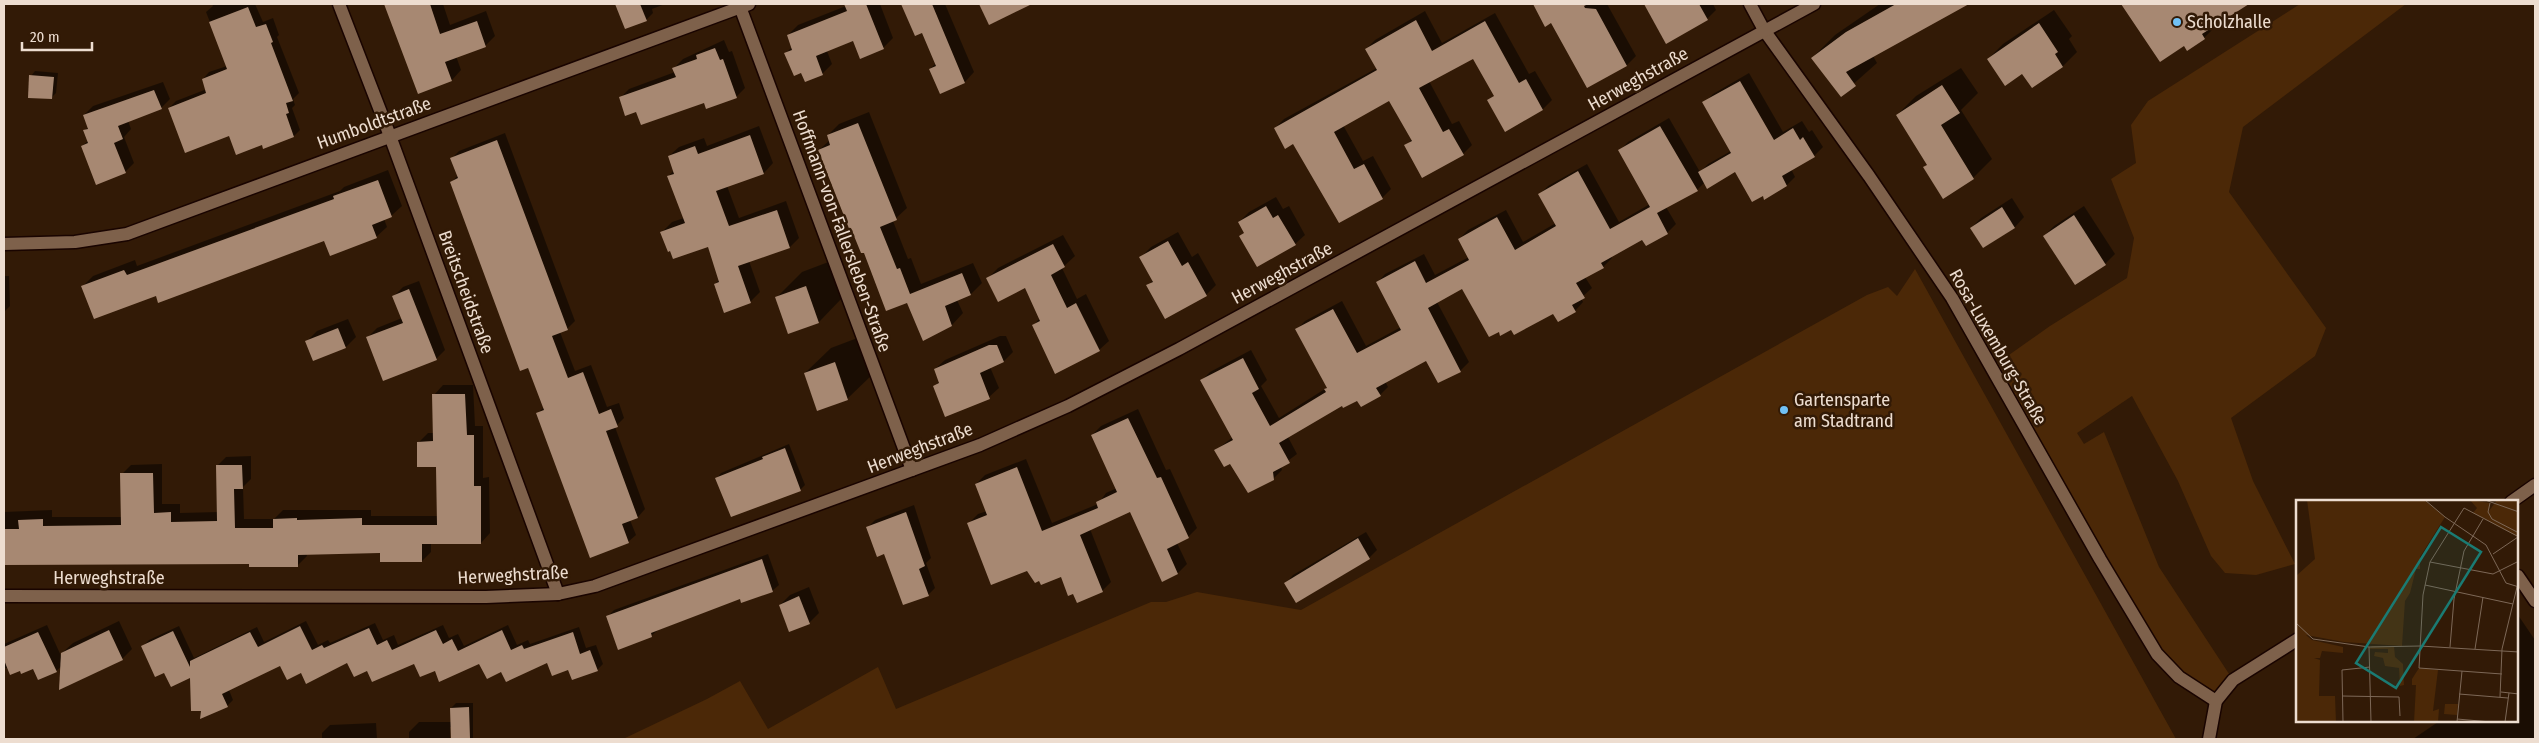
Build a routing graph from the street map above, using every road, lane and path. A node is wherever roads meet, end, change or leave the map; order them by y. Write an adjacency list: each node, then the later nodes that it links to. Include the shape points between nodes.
1 (339, 4): 6 (street, Breitscheidstraße)
2 (1750, 4): 5 (street, Rosa-Luxemburg-Straße)
3 (1814, 4): 5 (street, Herweghstraße)
4 (743, 5): 6 (street, Humboldtstraße); 8 (street, Hoffmann-von-Fallersleben-Straße)
5 (1764, 30): 8 (street, Herweghstraße, via 1118,381 980,445); 16 (street, Rosa-Luxemburg-Straße, via 1952,298 2157,654 2179,678)
6 (390, 136): 7 (street, Humboldtstraße, via 127,234 74,242); 12 (street, Breitscheidstraße)
7 (4, 244)
8 (912, 470): 12 (street, Herweghstraße, via 595,586)
9 (2535, 485): 10 (street)
10 (2514, 500)
11 (2519, 578): 14 (street)
12 (558, 594): 13 (street, Herweghstraße, via 486,597)
13 (4, 596)
14 (2535, 602)
15 (2296, 640): 16 (street, via 2234,680)
16 (2216, 701): 17 (street)
17 (2209, 739)

